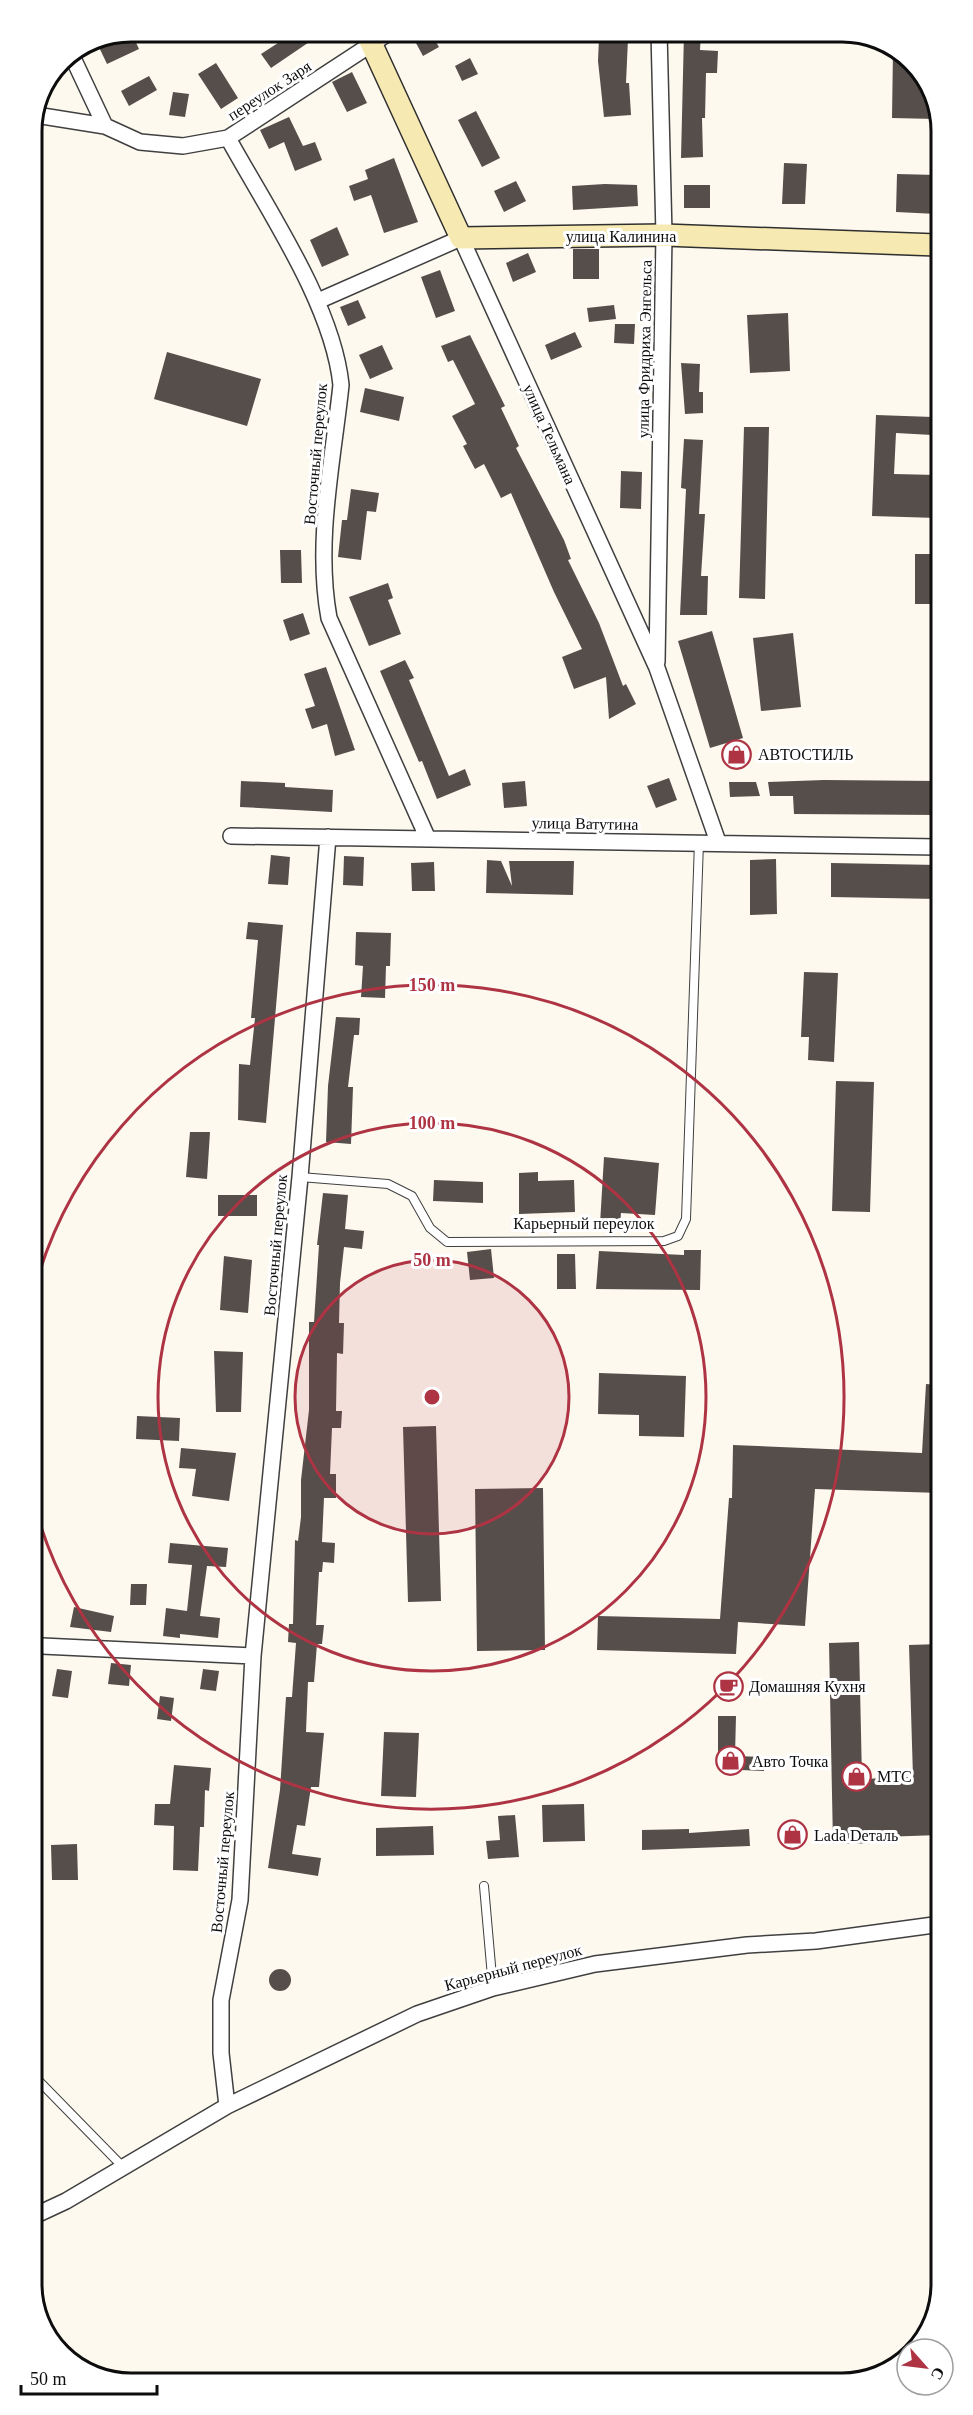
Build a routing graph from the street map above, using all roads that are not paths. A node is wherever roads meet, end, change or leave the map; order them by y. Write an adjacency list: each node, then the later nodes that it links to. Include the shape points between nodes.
1 (363, 42): 7 (street, переулок Заря)
2 (371, 42): 9 (street, улица Тельмана)
3 (659, 42): 8 (street, улица Фридриха Энгельса)
4 (75, 62): 6 (street)
5 (44, 116): 6 (street)
6 (105, 126): 7 (street, via 140,142 183,146)
7 (228, 138): 11 (street, Восточный переулок)
8 (664, 235): 9 (street, улица Калинина); 10 (street, улица Калинина); 12 (street, улица Фридриха Энгельса)
9 (461, 238): 11 (street, улица Калинина); 12 (street, улица Тельмана)
10 (931, 244)
11 (318, 301): 15 (street, Восточный переулок, via 339,361 341,385 324,550 323,586 328,618)
12 (657, 668): 17 (street, улица Тельмана)
13 (231, 836): 14 (street, улица Ватутина)
14 (328, 837): 15 (street, улица Ватутина); 19 (street, Восточный переулок)
15 (428, 838): 16 (street, улица Ватутина)
16 (699, 842): 17 (street, улица Ватутина); 19 (lane, Карьерный переулок, via 686,1219 678,1236 664,1241 447,1242 430,1228 412,1196 388,1184)
17 (718, 842): 18 (street, улица Ватутина)
18 (931, 847)
19 (300, 1178): 21 (street, Восточный переулок)
20 (42, 1646): 21 (street)
21 (253, 1656): 26 (street, Восточный переулок, via 240,1900 221,2000)
22 (483, 1886): 24 (lane)
23 (931, 1925): 24 (street, Карьерный переулок, via 595,1965)
24 (493, 1988): 26 (street, Карьерный переулок, via 417,2013)
25 (42, 2084): 27 (lane)
26 (227, 2106): 27 (street, Карьерный переулок)
27 (123, 2167): 28 (street, Карьерный переулок)
28 (42, 2212)

